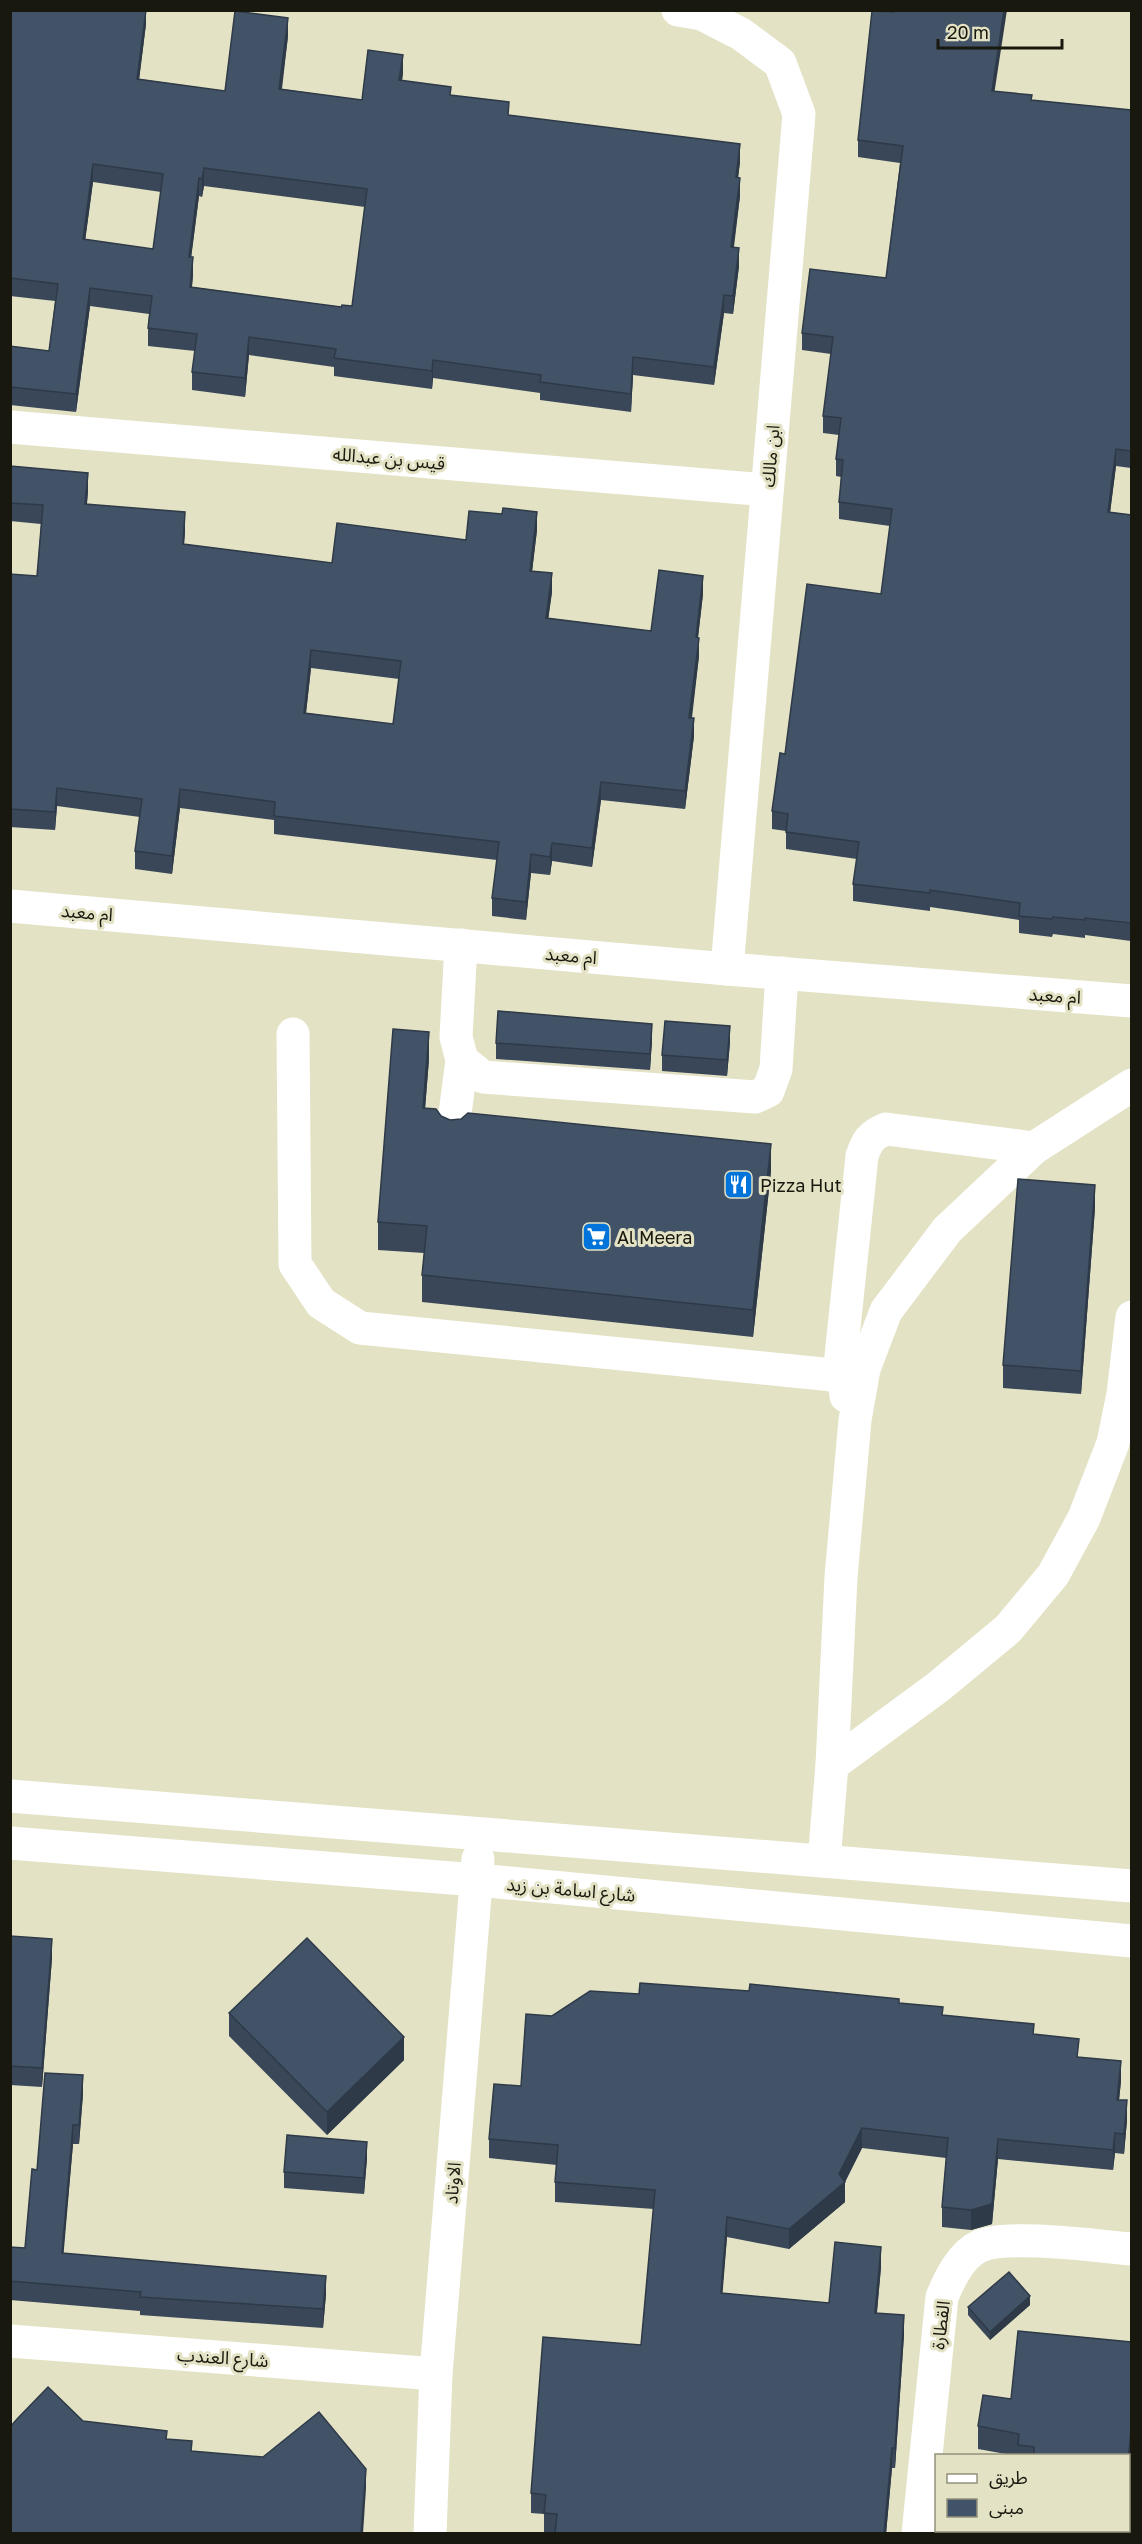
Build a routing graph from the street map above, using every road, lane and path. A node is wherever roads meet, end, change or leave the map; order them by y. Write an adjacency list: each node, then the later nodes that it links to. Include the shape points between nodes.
1 (678, 10): 3 (street, ابن مالك, via 702,14 741,34 780,63 799,114)
2 (10, 427): 3 (street, قيس بن عبدالله)
3 (767, 490): 6 (street, ابن مالك)
4 (10, 906): 5 (street, ام معبد)
5 (461, 945): 6 (street, ام معبد); 10 (street, via 456,1037)
6 (727, 969): 7 (street, ام معبد)
7 (782, 974): 8 (street, ام معبد); 10 (street, via 776,1069 768,1090 755,1097 483,1077)
8 (1131, 1001)
9 (293, 1034): 15 (street, via 295,1264 321,1303 360,1329)
10 (462, 1060): 12 (street)
11 (1131, 1085): 13 (street)
12 (453, 1129)
13 (1034, 1148): 15 (street, via 886,1129 875,1133 866,1143 841,1356); 16 (street, via 947,1230 886,1311 864,1369)
14 (1131, 1317): 17 (street, via 1113,1443 1084,1518 1053,1575 1008,1629 938,1687)
15 (843, 1376): 16 (street)
16 (855, 1420): 17 (street, via 841,1577)
17 (832, 1765): 21 (street)
18 (10, 1796): 19 (street)
19 (479, 1833): 21 (street); 22 (street, الاوتاد)
20 (10, 1843): 22 (street, شارع اسامة بن زيد)
21 (824, 1861): 23 (street)
22 (477, 1880): 24 (street, شارع اسامة بن زيد); 27 (street, الاوتاد)
23 (1131, 1886)
24 (1131, 1941)
25 (1131, 2249): 29 (street, القطارة, via 1004,2241 978,2247 954,2270 942,2297)
26 (10, 2341): 27 (street, شارع العندب)
27 (436, 2374): 28 (street, الاوتاد)
28 (430, 2534)
29 (918, 2534)

